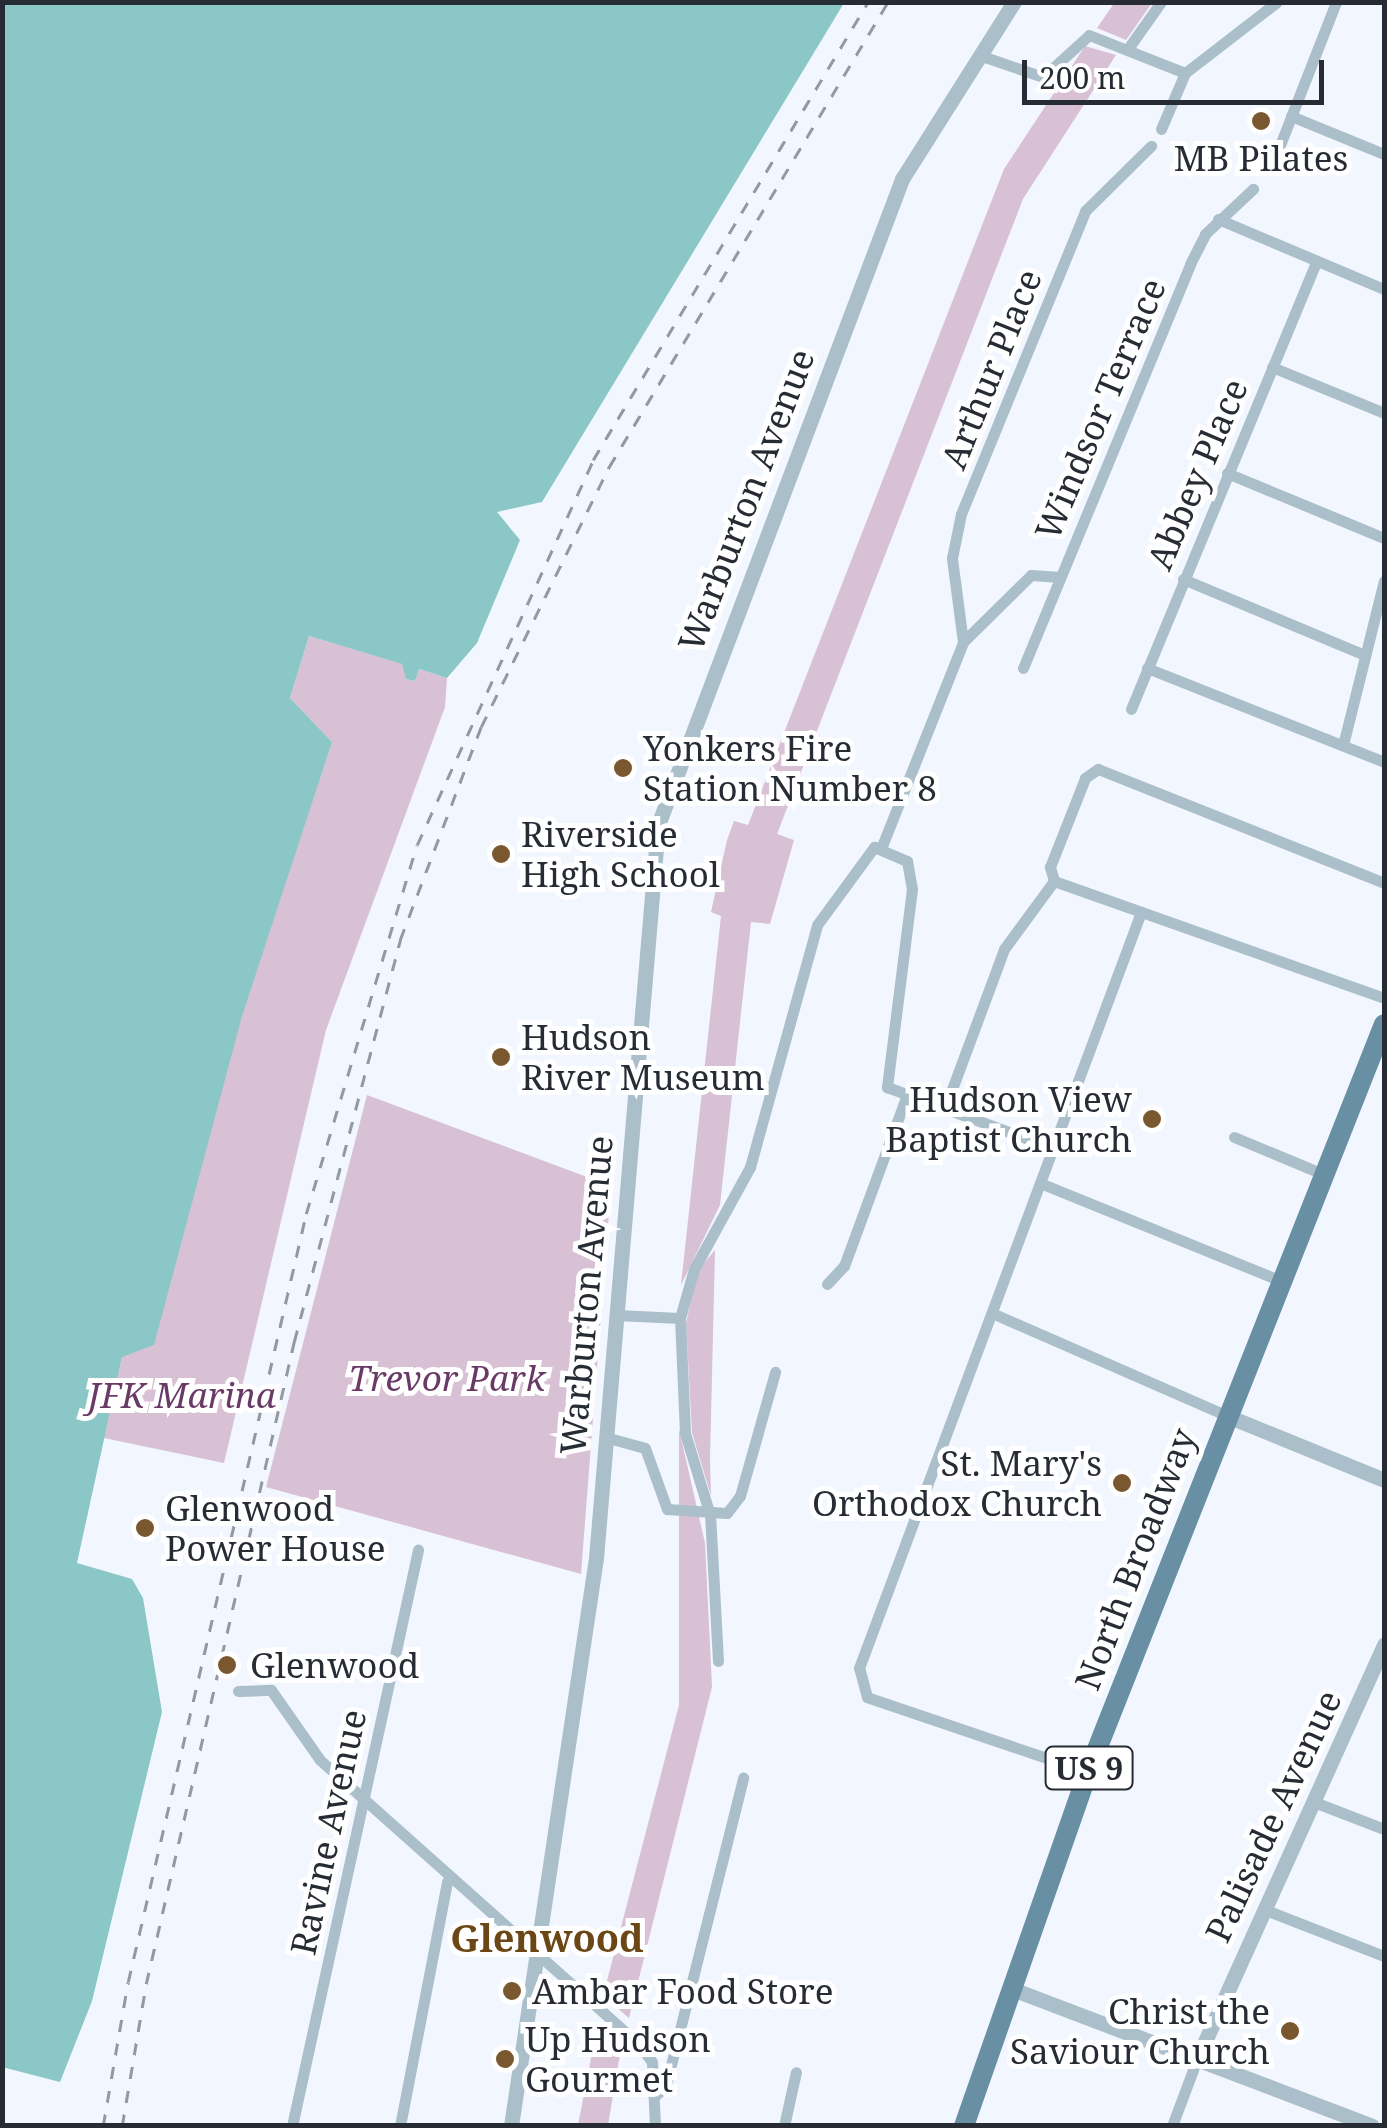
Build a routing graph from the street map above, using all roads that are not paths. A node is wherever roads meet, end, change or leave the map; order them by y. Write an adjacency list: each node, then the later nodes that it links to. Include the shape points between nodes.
1 (1014, 2): 6 (street, Warburton Avenue)
2 (1161, 2): 5 (street)
3 (1277, 2): 7 (street)
4 (1336, 2): 8 (street)
5 (1126, 50): 6 (street, via 1082,36 1043,76); 7 (street)
6 (979, 55): 47 (street, Warburton Avenue, via 902,179 669,786 650,869)
7 (1185, 74): 9 (street)
8 (1291, 116): 11 (street); 12 (street)
9 (1162, 129)
10 (1151, 146): 24 (street, Arthur Place, via 1085,211 961,514 952,558)
11 (1384, 154)
12 (1271, 168)
13 (1253, 188): 14 (street, Windsor Terrace)
14 (1218, 219): 15 (street); 21 (street, Windsor Terrace, via 1190,264)
15 (1316, 261): 16 (street); 17 (street, Abbey Place)
16 (1384, 289)
17 (1272, 366): 18 (street); 19 (street, Abbey Place)
18 (1384, 413)
19 (1227, 472): 20 (street); 22 (street, Abbey Place)
20 (1384, 538)
21 (1060, 577): 24 (street, via 1030,576); 26 (street, Windsor Terrace)
22 (1183, 579): 25 (street); 27 (street, Abbey Place)
23 (1384, 581): 25 (street)
24 (963, 642): 31 (street)
25 (1365, 655): 29 (street)
26 (1023, 668)
27 (1147, 668): 28 (street, Abbey Place); 29 (street)
28 (1131, 709)
29 (1342, 745): 30 (street)
30 (1384, 762)
31 (882, 846): 38 (street, via 910,870 912,939 883,1068 886,1087); 48 (street, via 817,925 750,1167 694,1269)
32 (1054, 880): 33 (street, via 1050,867 1090,771); 34 (street); 39 (street, via 1004,949)
33 (1384, 883)
34 (1141, 912): 35 (street); 41 (street)
35 (1384, 998)
36 (1384, 1024): 37 (main road, North Broadway / US 9)
37 (1377, 1062): 42 (main road, North Broadway / US 9)
38 (908, 1094): 39 (street); 45 (street, via 844,1266)
39 (945, 1108): 41 (street)
40 (1234, 1137): 42 (street)
41 (1053, 1148): 43 (street)
42 (1323, 1174): 44 (main road, North Broadway / US 9)
43 (1040, 1183): 44 (street); 46 (street)
44 (1279, 1280): 50 (main road, North Broadway / US 9)
45 (827, 1284)
46 (992, 1313): 50 (street); 58 (street, via 859,1668 860,1693)
47 (616, 1315): 48 (street); 51 (street, Warburton Avenue)
48 (680, 1318): 53 (street, via 686,1432)
49 (775, 1372): 53 (street, via 740,1496 727,1513)
50 (1225, 1415): 52 (street); 58 (main road, North Broadway / US 9)
51 (605, 1437): 53 (street, via 645,1448 668,1509); 65 (street, Warburton Avenue)
52 (1384, 1480)
53 (710, 1516): 56 (street)
54 (418, 1550): 60 (street, Ravine Avenue)
55 (1384, 1644): 61 (street, Palisade Avenue)
56 (718, 1661)
57 (238, 1690): 60 (street, via 271,1690 320,1760)
58 (1088, 1772): 67 (main road, North Broadway / US 9)
59 (742, 1778): 70 (street, via 666,2085)
60 (364, 1799): 63 (street); 71 (street, Ravine Avenue)
61 (1314, 1802): 62 (street); 64 (street, Palisade Avenue)
62 (1384, 1829)
63 (448, 1880): 65 (street); 72 (street)
64 (1263, 1909): 66 (street); 68 (street, Palisade Avenue)
65 (536, 1956): 70 (street, via 640,2046); 73 (street, Warburton Avenue)
66 (1384, 1956)
67 (1012, 1989): 68 (street); 76 (main road, North Broadway / US 9)
68 (1196, 2058): 77 (street, Palisade Avenue); 78 (street)
69 (796, 2072): 75 (street)
70 (657, 2094): 74 (street)
71 (292, 2126)
72 (400, 2126)
73 (511, 2126)
74 (655, 2126)
75 (784, 2126)
76 (964, 2126)
77 (1172, 2126)
78 (1372, 2126)

